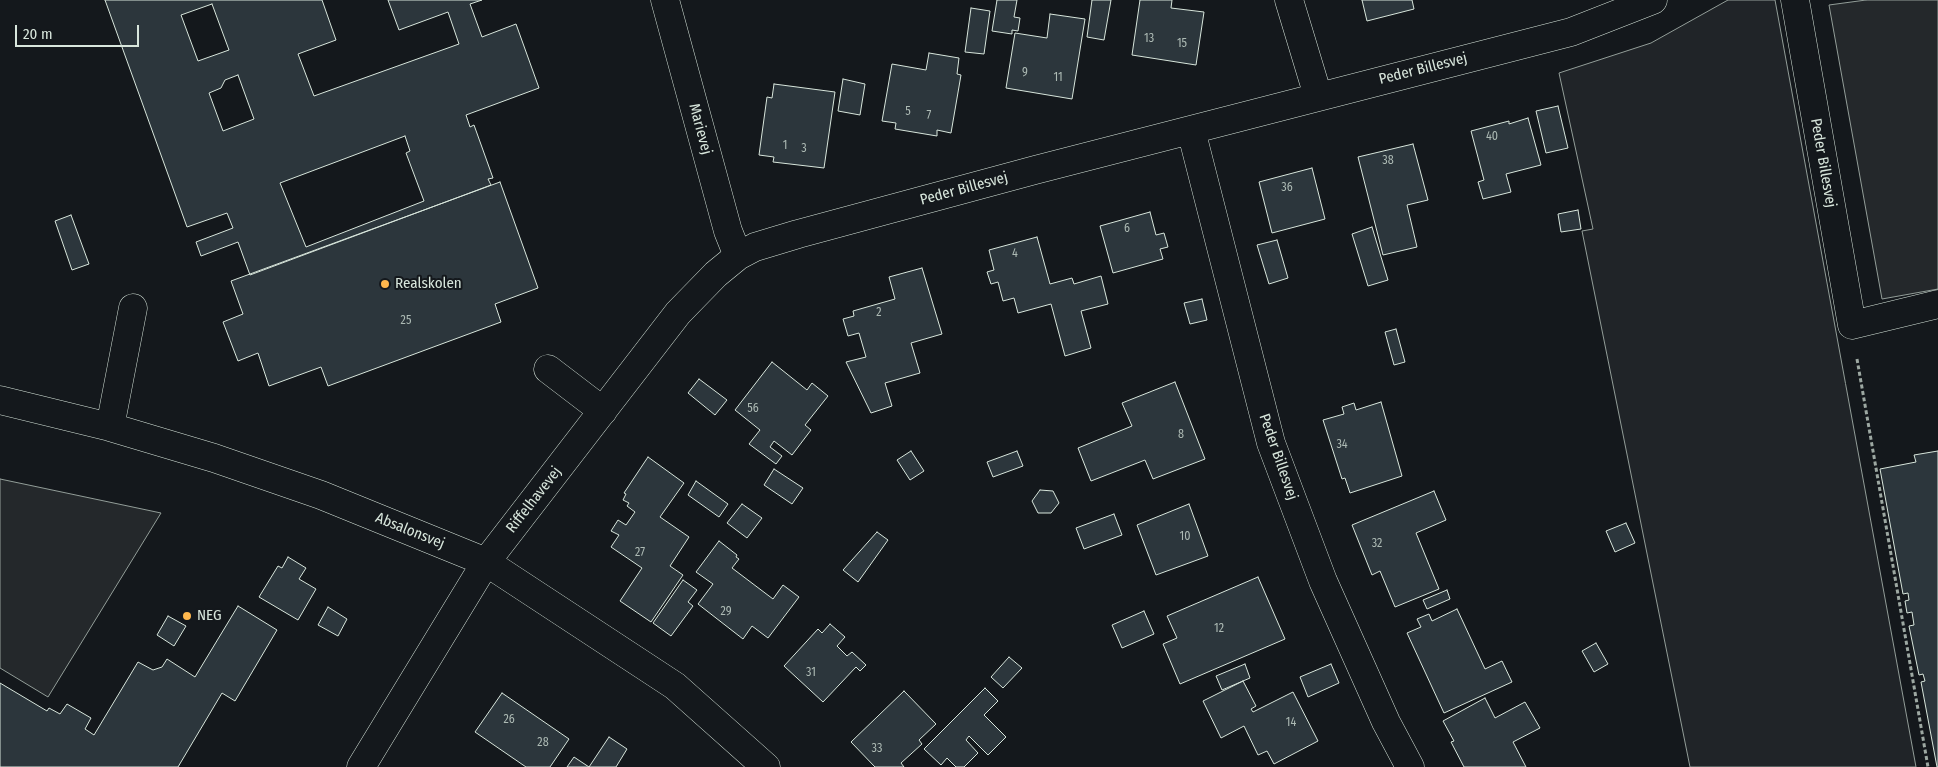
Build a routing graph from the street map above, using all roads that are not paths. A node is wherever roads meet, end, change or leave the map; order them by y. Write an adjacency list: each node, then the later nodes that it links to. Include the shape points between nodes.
1 (665, 0): 7 (street, Marievej, via 728,231)
2 (1289, 0): 5 (street)
3 (1653, 0): 5 (street, Peder Billesvej, via 1572,32)
4 (1795, 0): 8 (street, Peder Billesvej, via 1852,325)
5 (1318, 96): 6 (street, Peder Billesvej)
6 (1192, 130): 7 (street, Peder Billesvej, via 824,227 756,247); 17 (street, Peder Billesvej, via 1271,443 1324,581 1386,722)
7 (738, 256): 12 (street, Riffelhavevej, via 678,313)
8 (1938, 304)
9 (133, 308): 13 (street)
10 (548, 369): 12 (street)
11 (0, 400): 13 (street, Absalonsvej)
12 (602, 411): 14 (street, Riffelhavevej)
13 (110, 426): 14 (street, Absalonsvej, via 321,494)
14 (486, 562): 15 (street, Riffelhavevej); 16 (street, Absalonsvej, via 675,686)
15 (361, 767)
16 (766, 767)
17 (1410, 767)

